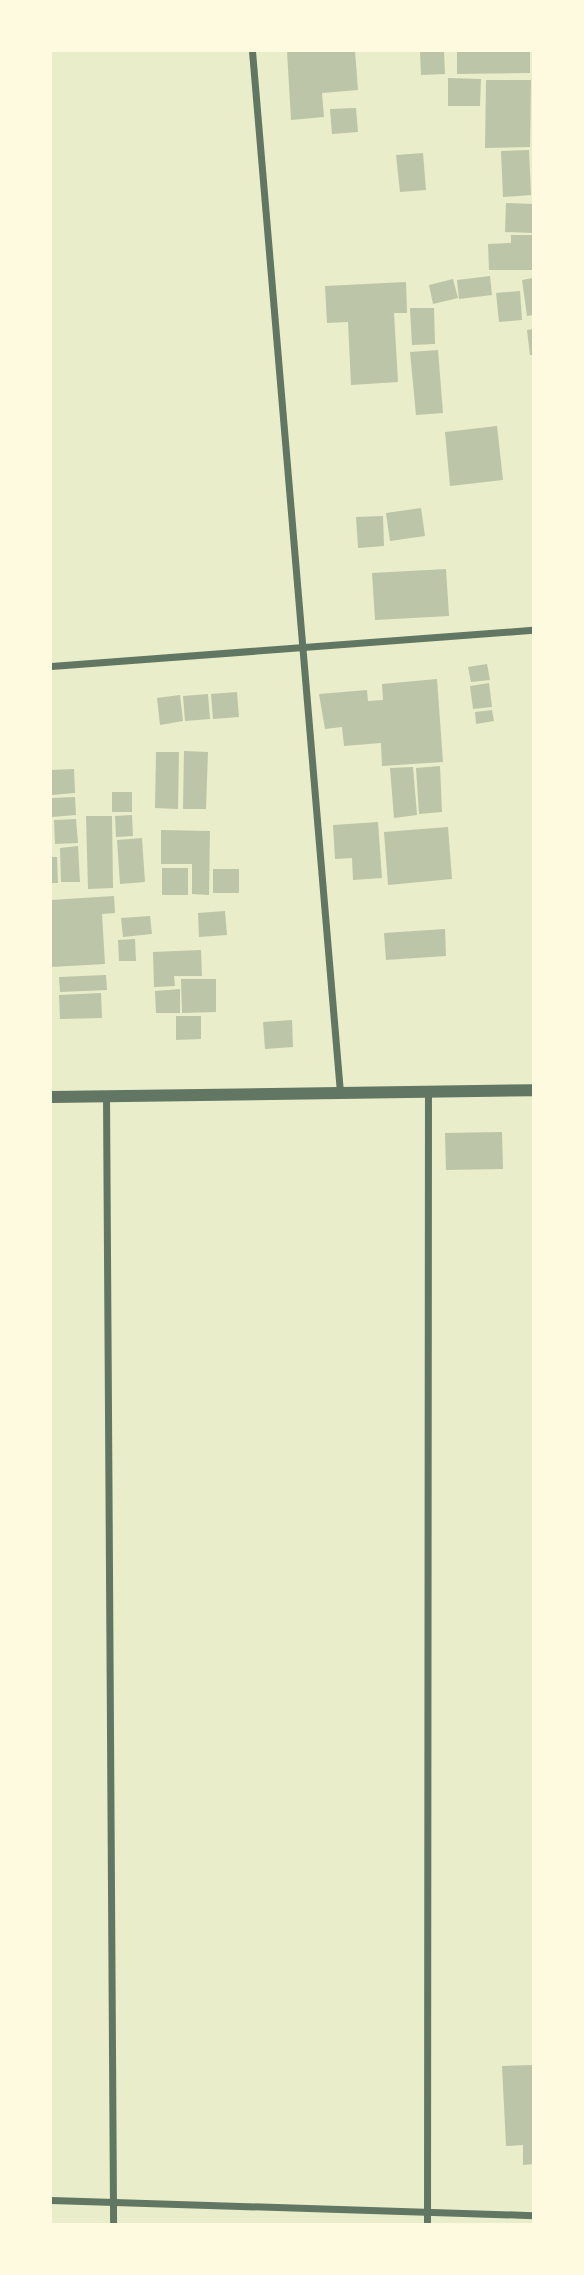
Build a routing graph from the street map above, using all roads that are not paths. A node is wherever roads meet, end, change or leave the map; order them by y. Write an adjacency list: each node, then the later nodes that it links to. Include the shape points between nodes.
1 (252, 51): 3 (street)
2 (533, 630): 3 (street)
3 (300, 649): 4 (street); 6 (street)
4 (51, 666)
5 (533, 1090): 7 (street)
6 (340, 1092): 7 (street); 8 (street)
7 (428, 1092): 12 (street)
8 (106, 1095): 9 (street); 11 (street)
9 (51, 1097)
10 (51, 2200): 11 (street)
11 (113, 2203): 12 (street); 14 (street)
12 (427, 2215): 13 (street); 15 (street)
13 (533, 2215)
14 (113, 2224)
15 (427, 2224)

